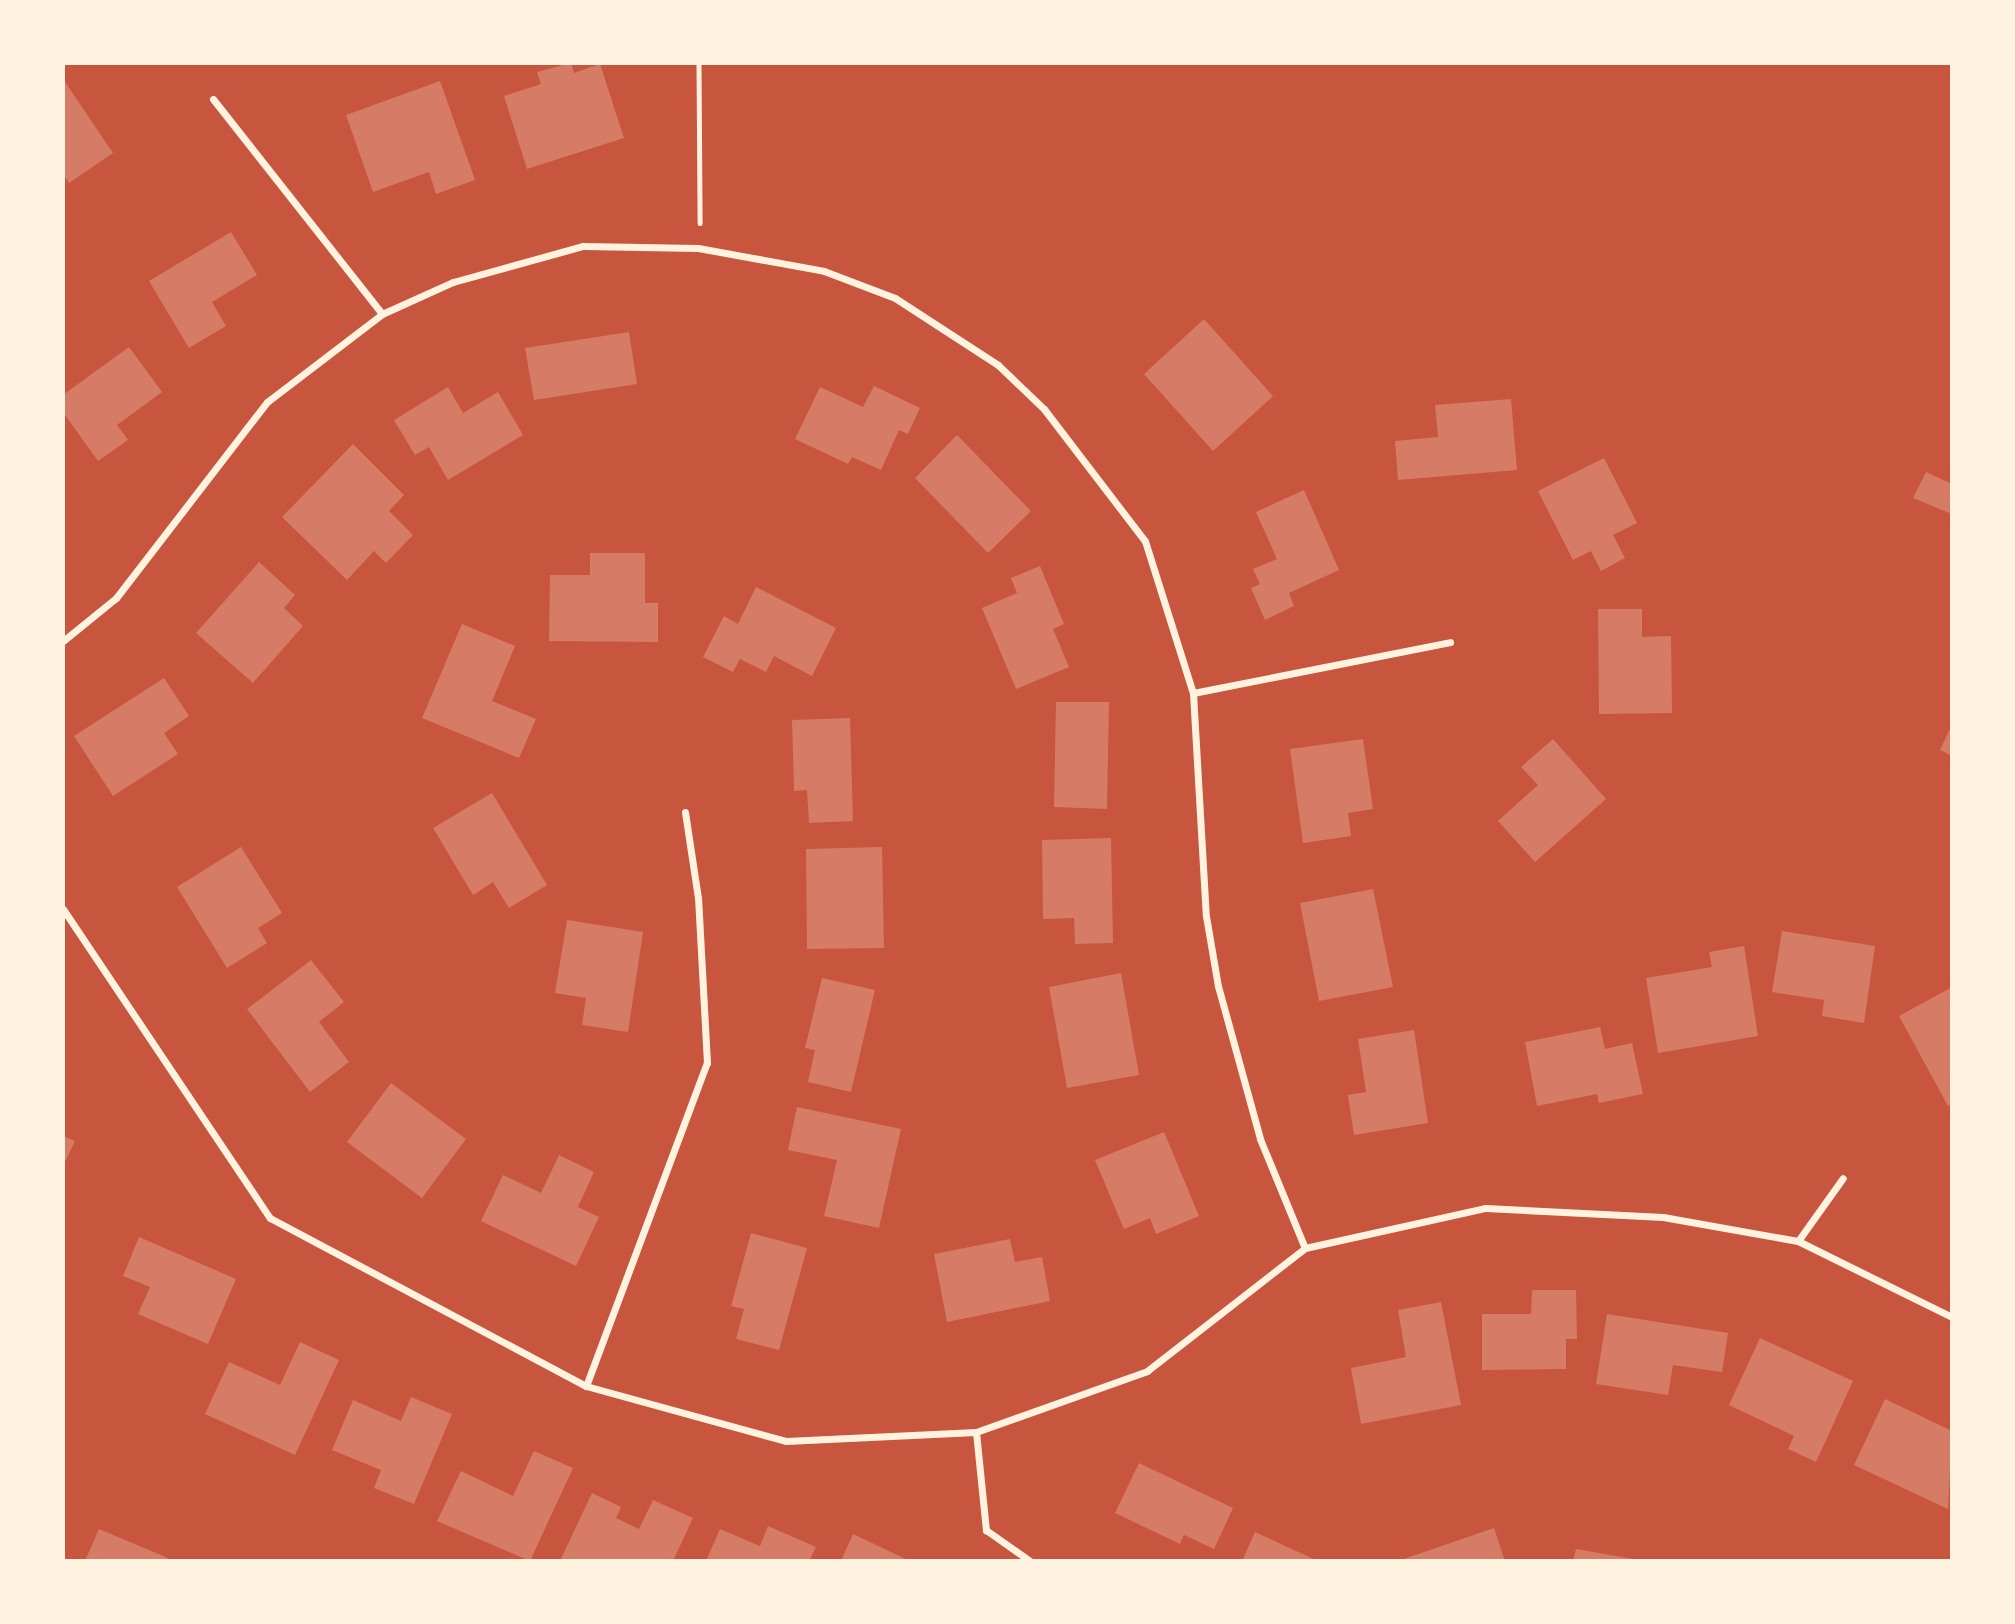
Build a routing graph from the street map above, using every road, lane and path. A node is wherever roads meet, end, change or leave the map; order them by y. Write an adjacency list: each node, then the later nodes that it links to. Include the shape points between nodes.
1 (699, 63): 3 (path)
2 (213, 99): 4 (street)
3 (698, 248): 4 (street, via 583,246 535,256); 7 (street, via 824,271 895,298 998,365 1101,477 1144,541)
4 (382, 314): 5 (street, via 267,402 116,598)
5 (63, 641)
6 (1450, 642): 7 (street)
7 (1193, 693): 12 (street, via 1206,916 1218,986 1260,1139)
8 (685, 812): 14 (street, via 698,898 707,1063)
9 (64, 913): 14 (street, via 270,1218)
10 (1843, 1178): 11 (street)
11 (1798, 1241): 12 (street, via 1663,1217 1485,1208); 13 (street)
12 (1305, 1248): 15 (street, via 1147,1371)
13 (1952, 1317)
14 (586, 1386): 15 (street, via 786,1441)
15 (976, 1432): 16 (street, via 986,1530)
16 (1030, 1561)

